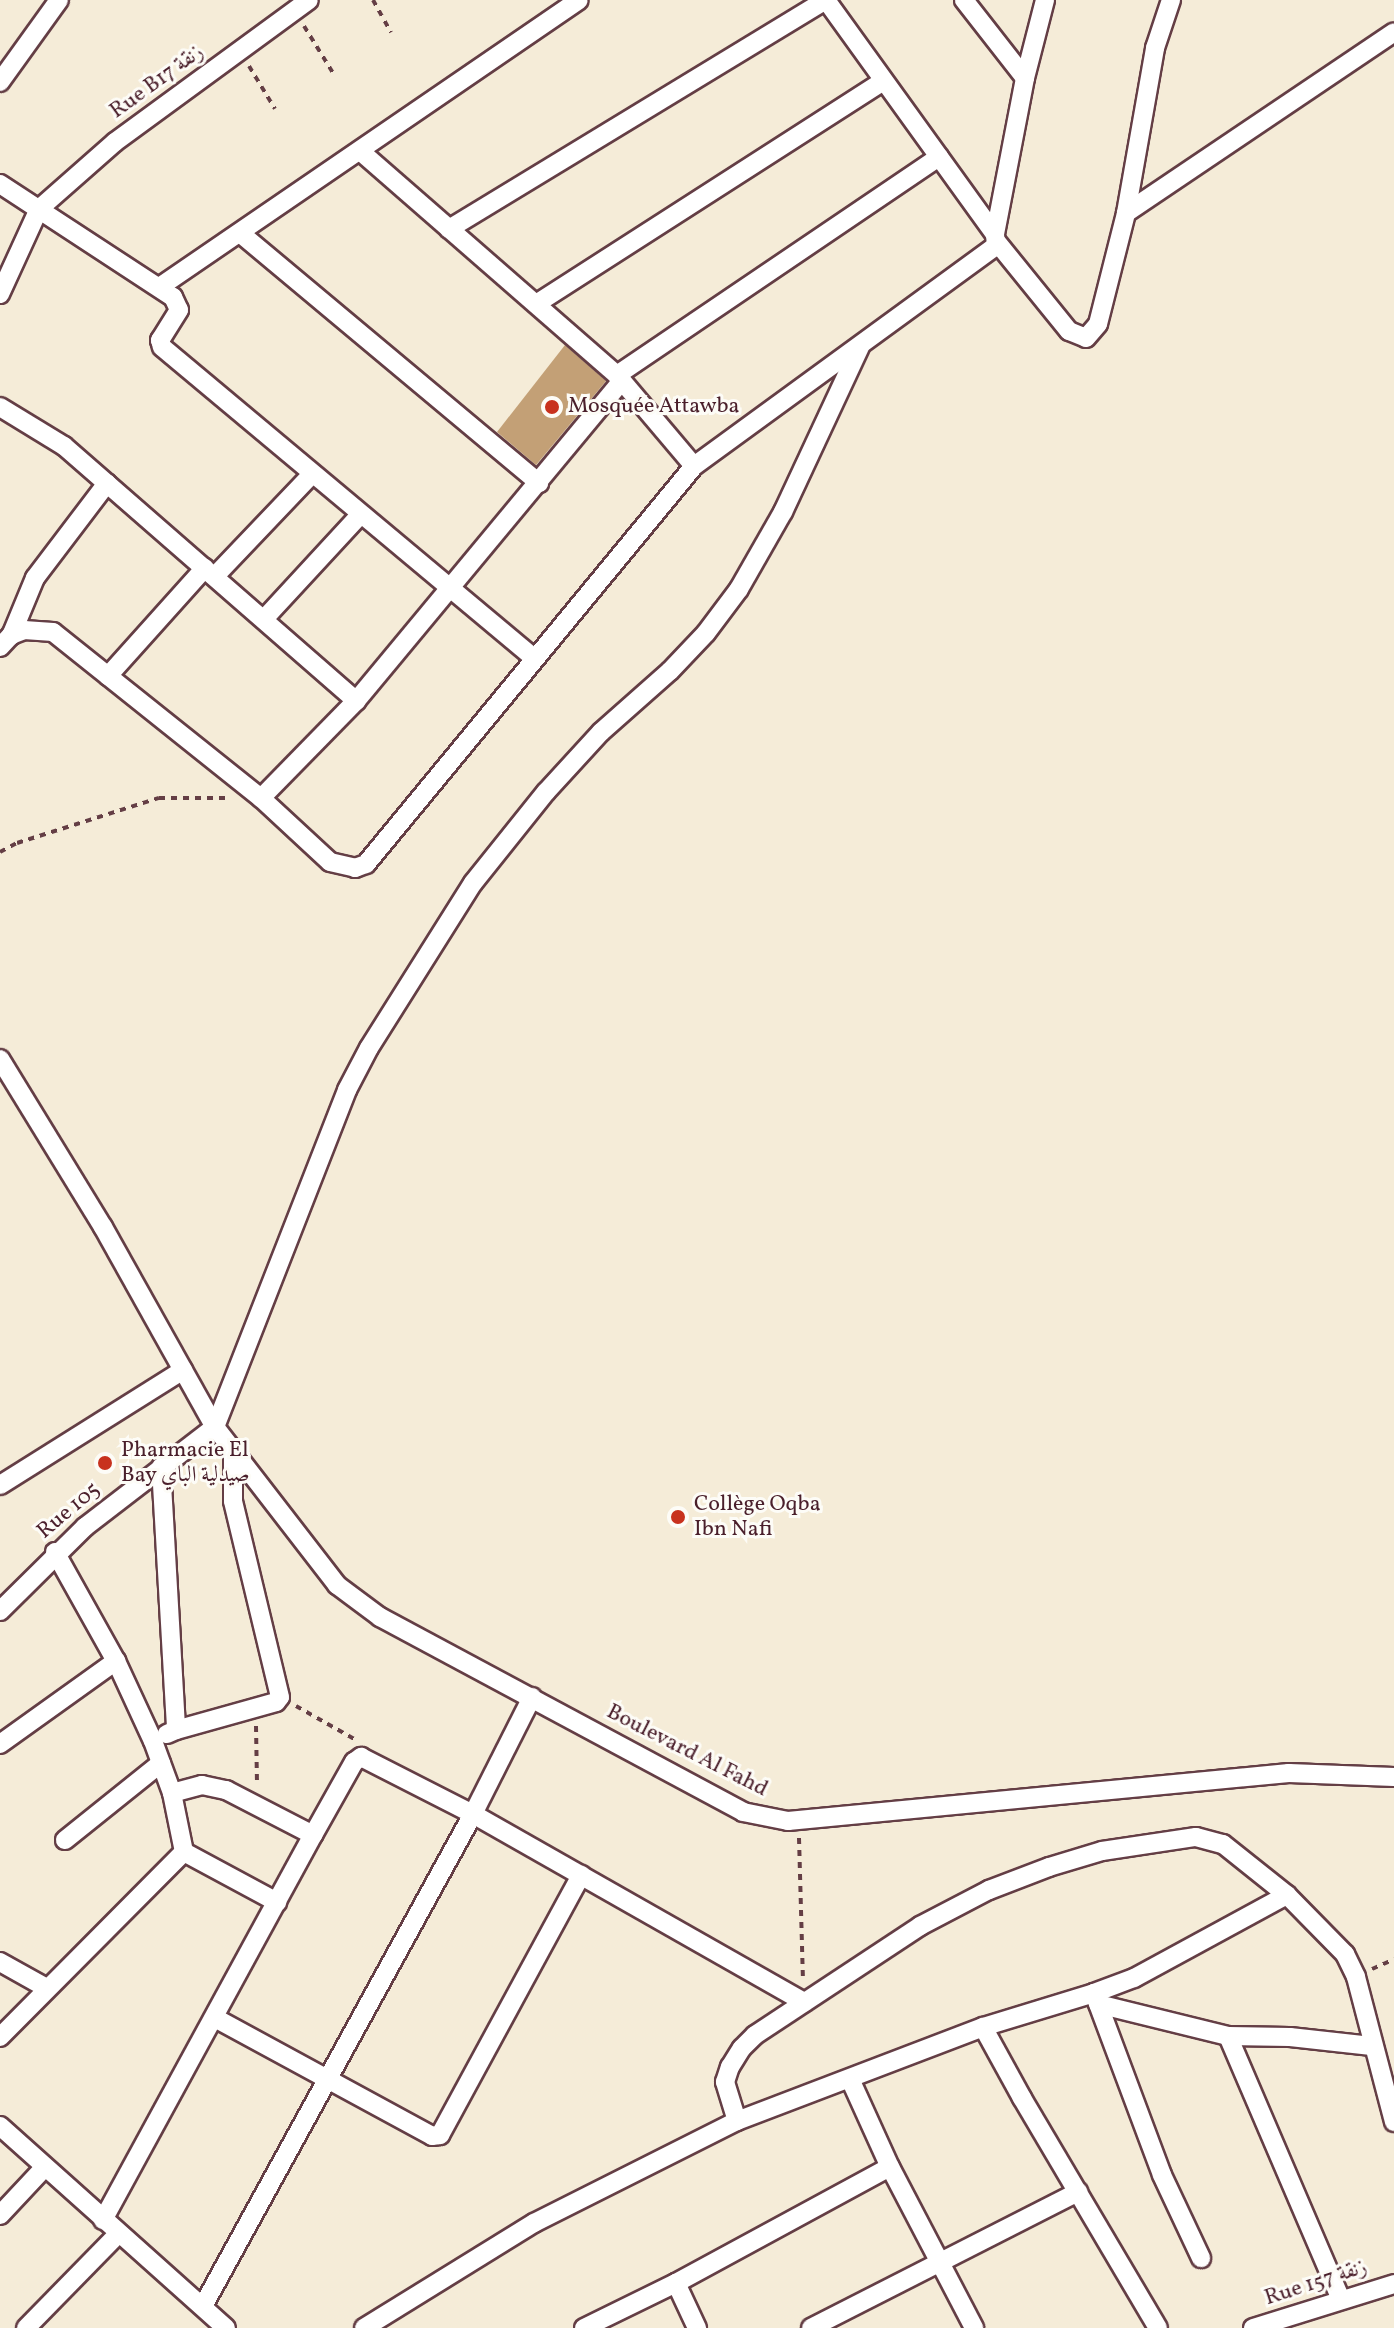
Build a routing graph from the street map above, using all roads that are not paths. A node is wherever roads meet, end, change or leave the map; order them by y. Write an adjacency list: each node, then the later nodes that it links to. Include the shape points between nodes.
1 (59, 0): 11 (street)
2 (579, 0): 12 (street)
3 (826, 0): 10 (street); 17 (street)
4 (964, 0): 9 (street)
5 (1045, 0): 9 (street)
6 (1171, 0): 16 (street, via 1155,48)
7 (301, 5): 15 (street, Rue B17 زنقة, via 115,142)
8 (1394, 32): 16 (street)
9 (1025, 78): 19 (street)
10 (884, 81): 13 (street); 22 (street)
11 (0, 82)
12 (360, 151): 17 (street); 18 (street)
13 (939, 157): 19 (street); 24 (street)
14 (0, 184): 15 (street)
15 (39, 209): 20 (street); 21 (street)
16 (1126, 213): 19 (street, via 1098,324 1086,338 1069,331)
17 (449, 229): 22 (street)
18 (240, 233): 20 (street); 29 (street)
19 (996, 238): 23 (street, via 990,252)
20 (161, 286): 27 (street, via 179,307 160,340 162,347)
21 (0, 294)
22 (536, 304): 24 (street)
23 (860, 346): 26 (street); 41 (street, via 783,512 739,589 670,671 601,732 473,883 369,1048 347,1090)
24 (620, 378): 26 (street); 29 (street)
25 (0, 407): 28 (street, via 64,446)
26 (694, 466): 35 (street)
27 (312, 474): 30 (street); 31 (street)
28 (107, 483): 31 (street); 34 (street, via 35,578)
29 (539, 483): 32 (street)
30 (360, 515): 32 (street); 33 (street)
31 (210, 572): 33 (street); 36 (street)
32 (452, 589): 35 (street); 37 (street)
33 (264, 619): 37 (street)
34 (5, 641): 36 (street, via 24,630 53,632)
35 (534, 658): 38 (street, via 366,864 355,868 330,862)
36 (108, 676): 38 (street)
37 (356, 701): 38 (street)
38 (261, 798)
39 (0, 1059): 40 (street, Boulevard Al Fahd)
40 (183, 1370): 41 (street, Boulevard Al Fahd); 44 (street)
41 (215, 1427): 42 (street, Boulevard Al Fahd); 43 (street, Rue 105)
42 (233, 1454): 48 (street, Boulevard Al Fahd, via 328,1576 357,1604); 49 (street, via 233,1501 280,1697)
43 (161, 1467): 45 (street, Rue 105); 49 (street)
44 (0, 1485)
45 (55, 1552): 46 (street, Rue 105); 47 (street)
46 (0, 1611)
47 (116, 1661): 50 (street); 51 (street)
48 (532, 1697): 53 (street, Boulevard Al Fahd, via 743,1812 774,1820 1289,1773); 55 (street)
49 (176, 1730): 50 (street)
50 (153, 1741): 52 (street)
51 (0, 1744)
52 (161, 1763): 54 (street); 57 (street)
53 (1394, 1777)
54 (172, 1793): 56 (street, via 214,1786); 58 (street)
55 (473, 1814): 56 (street, via 363,1757 354,1762); 59 (street); 71 (street)
56 (313, 1835): 61 (street)
57 (65, 1840)
58 (184, 1852): 61 (street); 63 (street)
59 (581, 1875): 65 (street); 71 (street, via 440,2135 432,2136)
60 (1287, 1895): 64 (street); 65 (street, via 1212,1839 1171,1839 1102,1851 989,1890 920,1926); 70 (street, via 1345,1954 1356,1977)
61 (277, 1902): 66 (street)
62 (0, 1962): 63 (street)
63 (45, 1987): 69 (street)
64 (1096, 1999): 67 (street); 68 (street); 82 (street, via 1162,2175)
65 (804, 2002): 73 (street, via 755,2035 730,2067 726,2092)
66 (215, 2018): 71 (street); 80 (street)
67 (983, 2027): 72 (street); 78 (street)
68 (1228, 2036): 70 (street); 86 (street)
69 (0, 2037)
70 (1372, 2046): 74 (street)
71 (325, 2079): 87 (street)
72 (850, 2079): 73 (street); 76 (street)
73 (737, 2121): 90 (street, via 534,2223)
74 (1394, 2122)
75 (0, 2126): 77 (street)
76 (890, 2167): 83 (street); 84 (street)
77 (44, 2168): 79 (street); 80 (street)
78 (1078, 2192): 83 (street); 95 (street)
79 (0, 2215)
80 (103, 2220): 81 (street)
81 (118, 2234): 87 (street); 88 (street)
82 (1201, 2258)
83 (943, 2263): 93 (street); 94 (street)
84 (676, 2283): 91 (street); 92 (street)
85 (1394, 2284): 86 (street, Rue 157 زنقة)
86 (1341, 2300): 96 (street, Rue 157 زنقة)
87 (203, 2306): 89 (street)
88 (26, 2328)
89 (226, 2328)
90 (364, 2328)
91 (584, 2328)
92 (697, 2328)
93 (811, 2328)
94 (974, 2328)
95 (1158, 2328)
96 (1253, 2328)

